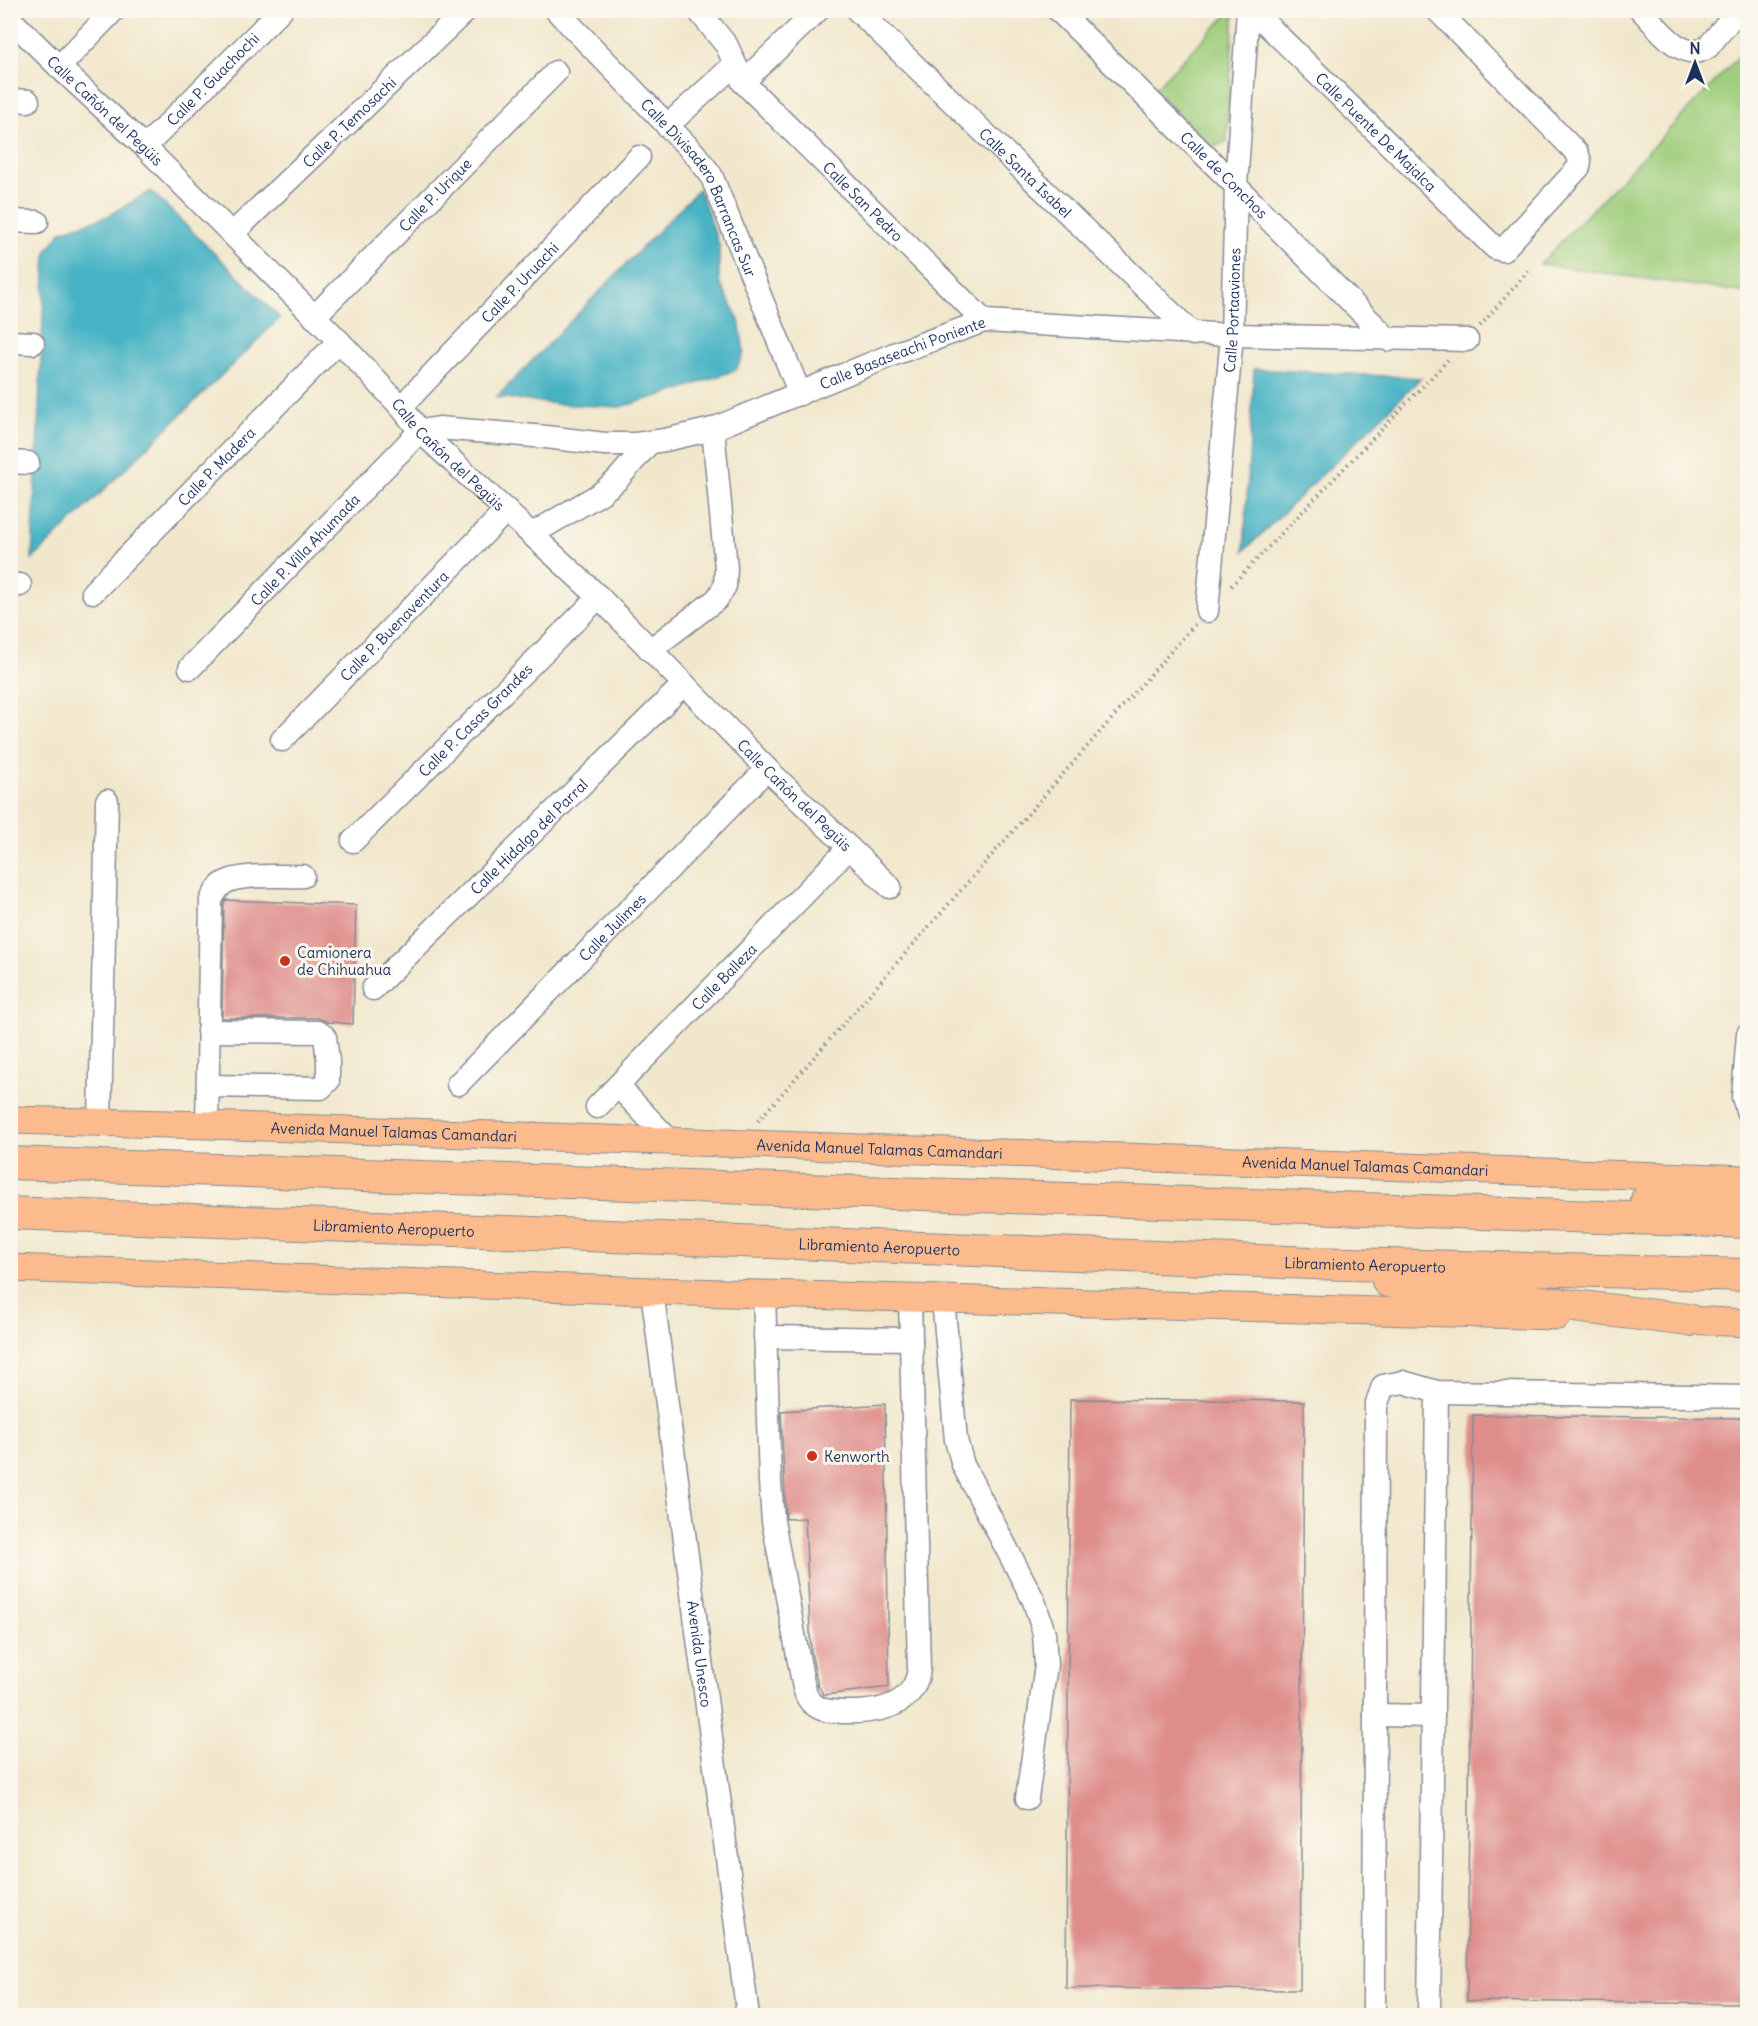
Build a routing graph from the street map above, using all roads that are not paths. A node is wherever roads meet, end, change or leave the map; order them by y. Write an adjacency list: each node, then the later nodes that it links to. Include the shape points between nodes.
1 (114, 10): 14 (street)
2 (281, 10): 18 (street, Calle P. Guachochi)
3 (466, 10): 23 (street, Calle P. Temosachi)
4 (556, 10): 17 (street, Calle Divisadero Barrancas Sur)
5 (698, 10): 16 (street, Calle San Pedro, via 727,46)
6 (818, 10): 16 (street)
7 (858, 10): 26 (street, Calle Santa Isabel)
8 (1058, 10): 20 (street, Calle de Conchos)
9 (1250, 10): 10 (street, Calle Puente De Majalca, via 1501,251 1579,166 1580,160); 20 (street, Calle Portaaviones)
10 (1437, 10)
11 (1641, 10): 12 (street, via 1679,48 1692,52 1708,47)
12 (1738, 10)
13 (10, 19): 14 (street, Calle Cañón del Pegüis)
14 (59, 66): 18 (street, Calle Cañón del Pegüis)
15 (556, 72): 24 (street, Calle P. Urique)
16 (739, 73): 17 (street); 25 (street, Calle San Pedro)
17 (667, 126): 31 (street, Calle Divisadero Barrancas Sur, via 711,175)
18 (145, 147): 23 (street, Calle Cañón del Pegüis)
19 (639, 157): 32 (street, Calle P. Uruachi)
20 (1236, 186): 27 (street, Calle Portaaviones); 28 (street, Calle de Conchos)
21 (10, 221): 22 (street)
22 (37, 222)
23 (232, 234): 24 (street, Calle Cañón del Pegüis)
24 (314, 317): 30 (street, Calle Cañón del Pegüis)
25 (984, 321): 26 (street, Calle Basaseachi Poniente); 31 (street, Calle Basaseachi Poniente)
26 (1193, 334): 27 (street, Calle Basaseachi Poniente)
27 (1233, 335): 28 (street, Calle Basaseachi Poniente); 40 (street, Calle Portaaviones)
28 (1389, 340): 29 (street, Calle Basaseachi Poniente)
29 (1467, 340)
30 (339, 341): 32 (street, Calle Cañón del Pegüis); 38 (street, Calle P. Madera)
31 (800, 394): 33 (street, Calle Basaseachi Poniente)
32 (401, 407): 34 (street, Calle Cañón del Pegüis)
33 (713, 429): 35 (street, Calle Basaseachi Poniente); 41 (street, via 725,586 717,599)
34 (420, 431): 35 (street, Calle Basaseachi Poniente, via 439,428 605,444); 36 (street, Calle Cañón del Pegüis); 42 (street, Calle P. Villa Ahumada)
35 (650, 442): 37 (street, via 600,494)
36 (507, 510): 37 (street, Calle Cañón del Pegüis); 44 (street, Calle P. Buenaventura)
37 (532, 534): 39 (street, Calle Cañón del Pegüis)
38 (93, 592)
39 (599, 597): 41 (street, Calle Cañón del Pegüis); 47 (street, Calle P. Casas Grandes)
40 (1207, 611)
41 (650, 650): 43 (street, Calle Cañón del Pegüis)
42 (190, 668)
43 (684, 684): 45 (street, Calle Cañón del Pegüis); 51 (street, Calle Hidalgo del Parral)
44 (282, 740)
45 (767, 769): 48 (street, Calle Cañón del Pegüis); 54 (street, Calle Julimes)
46 (107, 801): 60 (street)
47 (353, 841)
48 (849, 848): 50 (street, Calle Cañón del Pegüis); 56 (street, Calle Balleza)
49 (303, 876): 52 (street, via 242,878 217,888 210,911)
50 (890, 886)
51 (373, 989)
52 (208, 1031): 55 (street); 55 (street, via 318,1032 325,1037 328,1061 328,1081 321,1088)
53 (1748, 1034): 58 (street, via 1743,1097)
54 (458, 1084)
55 (208, 1086): 61 (street)
56 (618, 1086): 57 (street, Calle Balleza); 62 (street)
57 (597, 1107)
58 (1748, 1113)
59 (10, 1120): 60 (main road, Avenida Manuel Talamas Camandari)
60 (100, 1122): 61 (main road, Avenida Manuel Talamas Camandari)
61 (207, 1125): 62 (main road, Avenida Manuel Talamas Camandari)
62 (670, 1141): 66 (main road, Avenida Manuel Talamas Camandari)
63 (10, 1155): 65 (highway)
64 (10, 1163): 65 (highway)
65 (81, 1166): 69 (highway)
66 (1748, 1179)
67 (1748, 1196): 69 (highway, via 1600,1202)
68 (10, 1213): 71 (highway, Libramiento Aeropuerto)
69 (1480, 1214): 70 (highway)
70 (1748, 1222)
71 (1312, 1263): 73 (highway, Libramiento Aeropuerto); 78 (highway, via 1435,1289)
72 (10, 1268): 74 (main road)
73 (1748, 1275)
74 (652, 1291): 75 (main road); 87 (street, Avenida Unesco)
75 (764, 1294): 76 (main road); 80 (street)
76 (910, 1298): 77 (main road); 81 (street)
77 (943, 1299): 78 (main road); 86 (street, via 956,1440 963,1465 1034,1601 1044,1632 1046,1665)
78 (1689, 1320): 79 (main road)
79 (1748, 1323)
80 (765, 1337): 81 (street); 81 (street, via 773,1521 803,1683 807,1698 815,1706 826,1711 862,1713 887,1709 909,1694 918,1679)
81 (910, 1339)
82 (1437, 1392): 83 (street); 84 (street, via 1403,1382 1383,1386 1376,1406); 85 (street)
83 (1748, 1397)
84 (1375, 1715): 85 (street); 88 (street)
85 (1432, 1716): 89 (street)
86 (1027, 1798)
87 (748, 2016)
88 (1374, 2016)
89 (1429, 2016)

